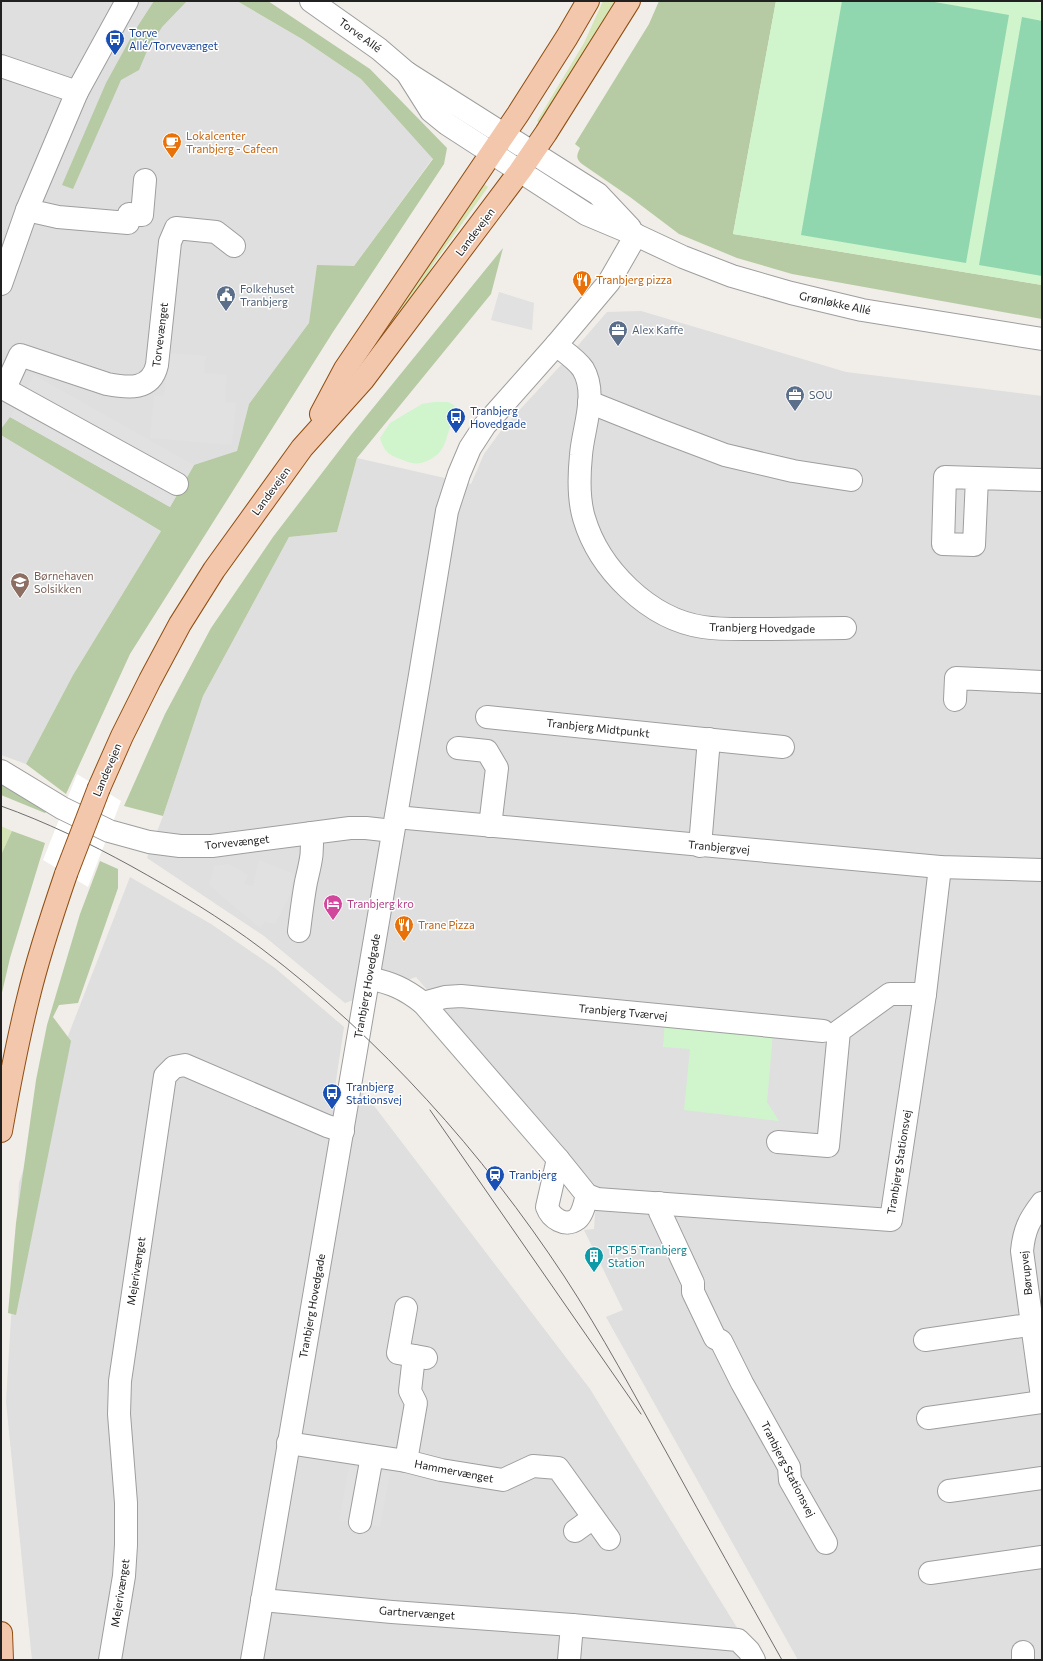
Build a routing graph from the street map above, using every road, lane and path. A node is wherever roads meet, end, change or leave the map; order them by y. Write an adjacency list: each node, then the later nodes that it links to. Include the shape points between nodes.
1 (127, 1): 7 (street)
2 (311, 1): 6 (street, Torve Allé)
3 (588, 1): 8 (main road, Landevejen)
4 (629, 1): 9 (main road, Landevejen)
5 (1, 66): 7 (street)
6 (407, 72): 8 (street, Torve Allé); 10 (street, Torve Allé, via 431,111)
7 (76, 92): 13 (street)
8 (504, 134): 9 (street, Torve Allé); 10 (main road, Landevejen)
9 (533, 152): 11 (main road, Landevejen); 14 (street, Grønløkke Allé, via 598,194)
10 (492, 153): 11 (street, Torve Allé); 21 (main road, Landevejen, via 345,369)
11 (520, 171): 14 (street, Grønløkke Allé, via 586,214); 21 (main road, Landevejen, via 362,380)
12 (145, 180): 13 (street, via 142,214 129,214 128,222 58,217)
13 (27, 210): 16 (street)
14 (636, 235): 17 (street, Grønløkke Allé, via 732,276 791,293 862,310); 18 (street, Tranbjerg Hovedgade, via 609,282)
15 (234, 246): 19 (street, Torvevænget, via 216,232 176,228 170,242 157,365 155,373 145,384 134,387 107,384 20,355)
16 (1, 284)
17 (1042, 339)
18 (556, 345): 20 (street, Tranbjerg Hovedgade, via 582,368 588,379); 34 (street, Tranbjerg Hovedgade, via 485,425 470,448 459,474 447,511)
19 (3, 387): 25 (street, Torvevænget)
20 (589, 402): 23 (street, via 725,455 793,471); 26 (street, Tranbjerg Hovedgade, via 579,483 584,518 590,535 603,557 622,582 637,596 666,615 701,627)
21 (302, 448): 45 (main road, Landevejen, bridge, via 214,570 180,624 122,736 99,788 45,937 12,1065)
22 (977, 478): 24 (street)
23 (851, 480)
24 (1042, 480)
25 (177, 484)
26 (845, 628)
27 (1042, 682): 28 (street, via 956,678)
28 (955, 700)
29 (488, 718): 30 (street, Tranbjerg Midtpunkt)
30 (709, 739): 31 (street, Tranbjerg Midtpunkt); 37 (street)
31 (783, 747)
32 (458, 748): 35 (street, via 487,751 497,768)
33 (1, 771): 36 (street, Torvevænget, via 62,808 109,832 149,842 180,846 212,846)
34 (394, 824): 35 (street, Tranbjergvej); 36 (street, Torvevænget); 41 (street, Tranbjerg Hovedgade)
35 (490, 826): 37 (street, Tranbjergvej)
36 (311, 833): 40 (street, via 312,857)
37 (700, 846): 38 (street, Tranbjergvej)
38 (940, 867): 39 (street, Tranbjergvej); 42 (street, Tranbjerg Stationsvej)
39 (1042, 870)
40 (299, 931)
41 (369, 978): 43 (street, via 396,985); 46 (street, Tranbjerg Hovedgade)
42 (925, 994): 47 (street, via 890,994 839,1031 828,1146); 50 (street, Tranbjerg Stationsvej, via 891,1220)
43 (423, 1002): 44 (street, Tranbjerg Tværvej, via 461,996); 48 (street)
44 (823, 1031)
45 (1, 1131)
46 (342, 1131): 58 (street, Tranbjerg Hovedgade); 74 (street, Mejerivænget, via 185,1065 174,1067 166,1076 120,1381 118,1414 126,1503 126,1545 124,1576)
47 (778, 1142)
48 (558, 1159): 49 (street); 49 (street, via 546,1207 553,1218 568,1222 576,1219)
49 (587, 1195): 50 (street, Tranbjerg Stationsvej, via 598,1199)
50 (658, 1203): 67 (street, Tranbjerg Stationsvej, via 692,1283 693,1292 715,1338 722,1341 742,1383 789,1467 790,1480)
51 (1042, 1203): 53 (street, Børupvej, via 1028,1224 1022,1251)
52 (406, 1308): 60 (street, Hammervænget, via 398,1353 420,1357 410,1391 416,1403)
53 (1037, 1324): 54 (street); 55 (street, Børupvej)
54 (926, 1340)
55 (1042, 1397)
56 (1042, 1402): 57 (street)
57 (928, 1418)
58 (288, 1443): 59 (street, Hammervænget); 70 (street, Tranbjerg Hovedgade)
59 (372, 1456): 60 (street, Hammervænget); 64 (street)
60 (406, 1461): 63 (street, Hammervænget, via 441,1470 503,1480 533,1466 558,1468)
61 (1042, 1478): 62 (street)
62 (949, 1491)
63 (593, 1518): 65 (street); 66 (street, Hammervænget)
64 (360, 1522)
65 (575, 1531)
66 (609, 1539)
67 (826, 1543)
68 (1042, 1557): 69 (street)
69 (930, 1572)
70 (262, 1600): 71 (street, Gartnervænget); 75 (street, Tranbjerg Hovedgade)
71 (572, 1624): 76 (street); 77 (street, Gartnervænget, via 738,1640)
72 (1, 1633): 73 (main road)
73 (2, 1660)
74 (110, 1660)
75 (252, 1660)
76 (569, 1660)
77 (754, 1660)

